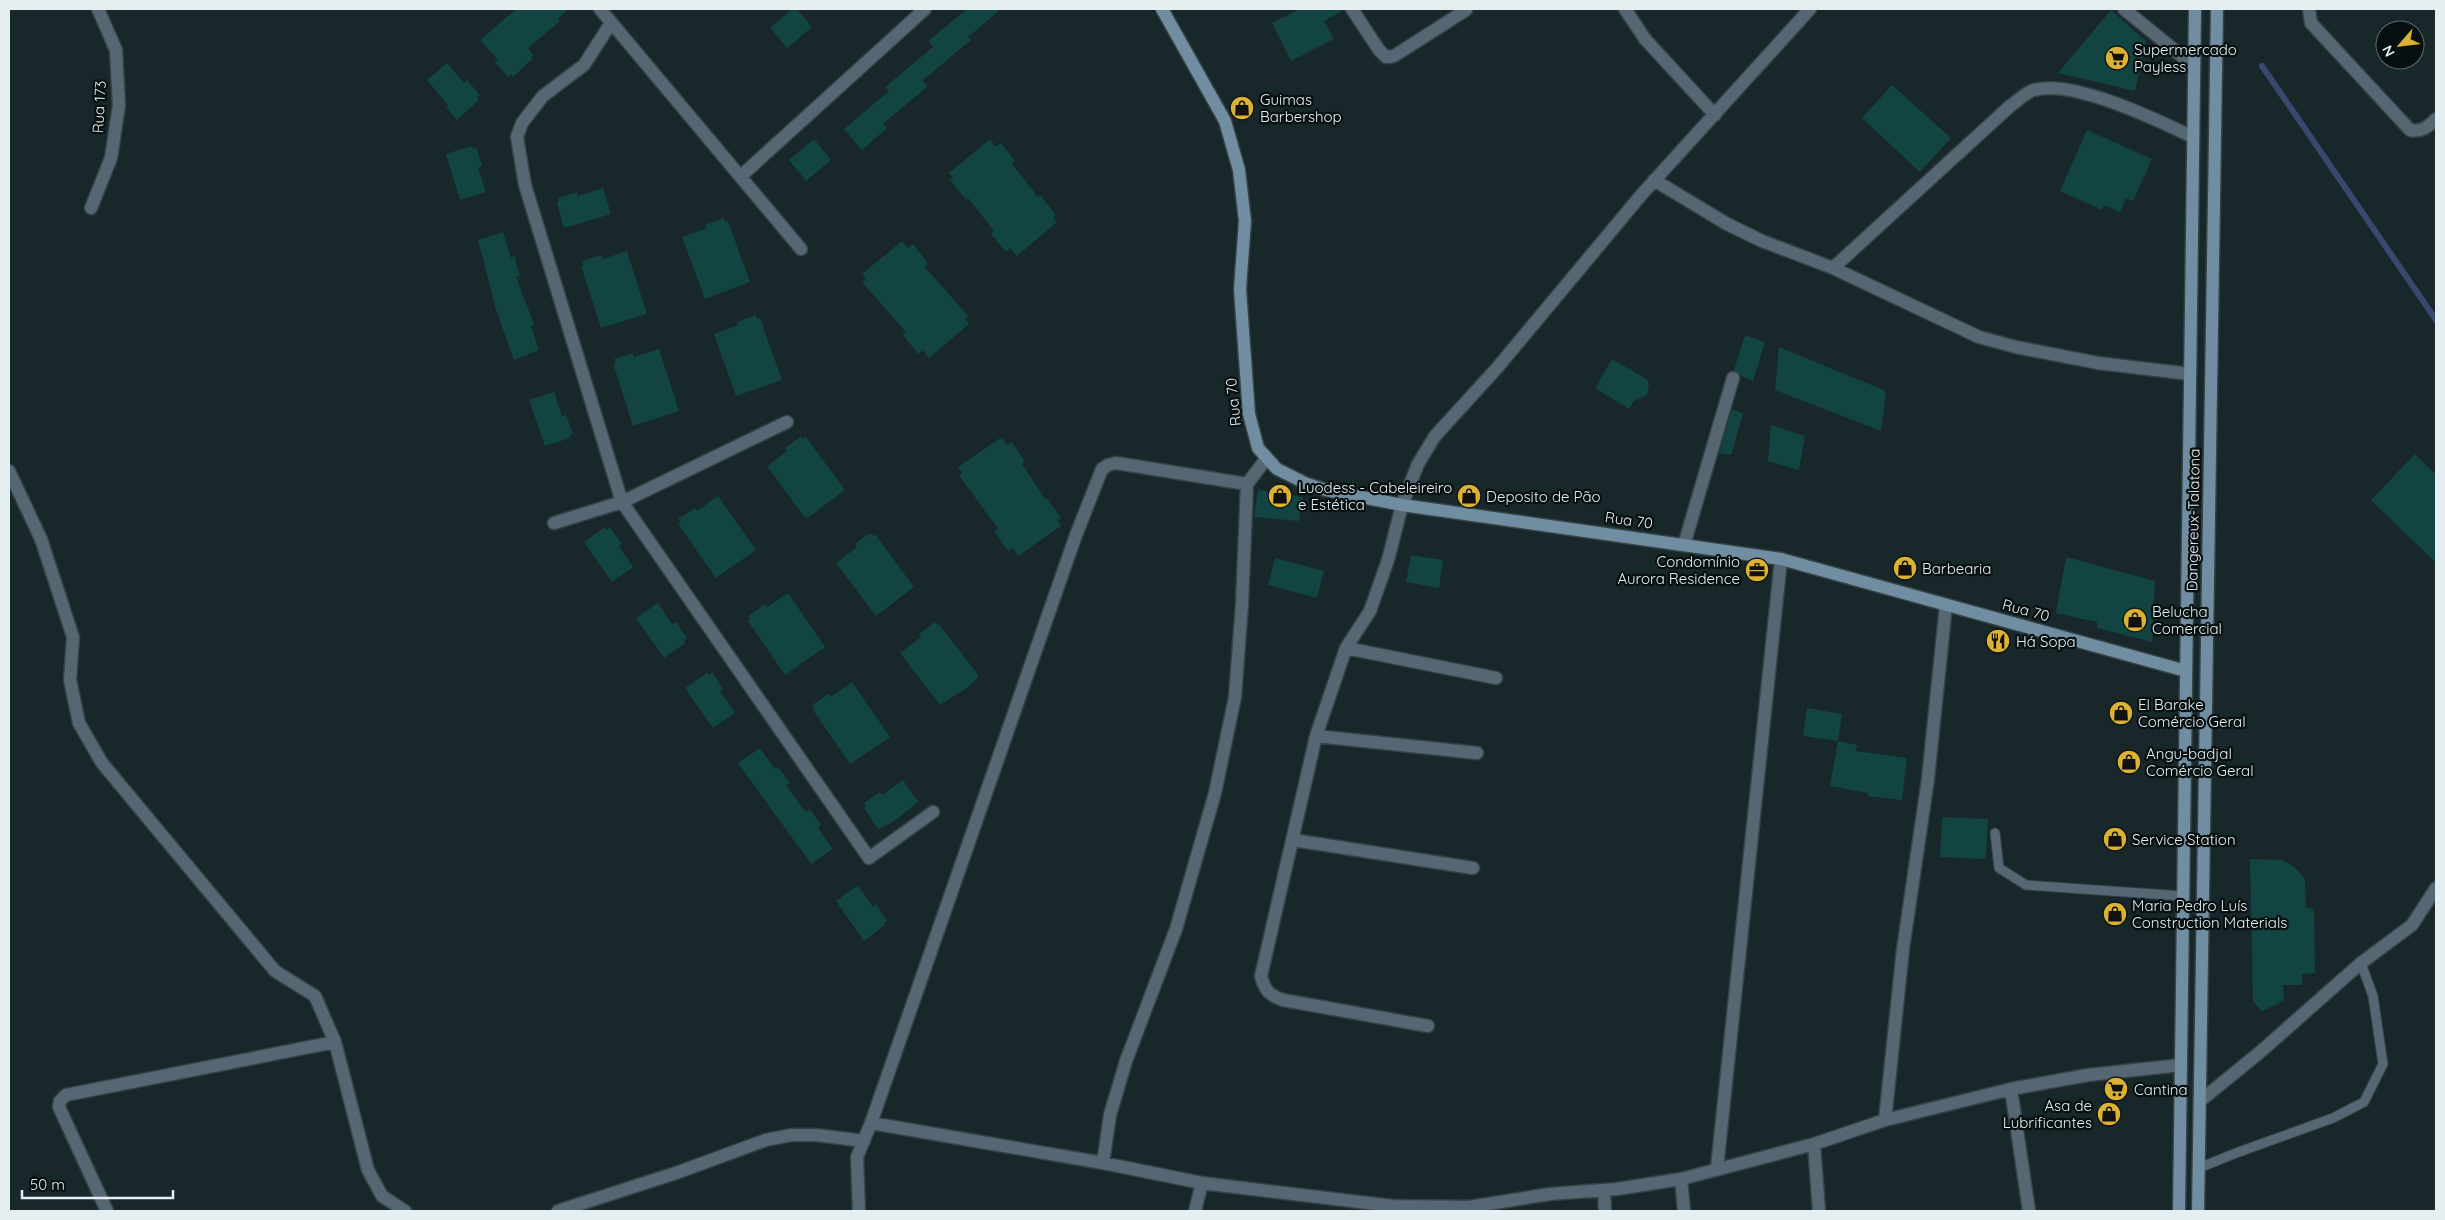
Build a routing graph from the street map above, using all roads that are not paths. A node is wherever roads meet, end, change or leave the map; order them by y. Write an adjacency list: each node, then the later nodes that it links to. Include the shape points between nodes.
1 (98, 9): 20 (street, Rua 173, via 116,50 118,106 111,158)
2 (600, 9): 13 (street)
3 (925, 9): 18 (street)
4 (1162, 9): 26 (main road, Rua 70, via 1225,121 1240,170 1245,221 1240,290 1249,414 1256,441)
5 (1352, 9): 12 (street, via 1386,57 1394,56)
6 (1625, 9): 15 (street, via 1645,39)
7 (1810, 9): 15 (street)
8 (2124, 9): 14 (street)
9 (2195, 9): 14 (main road, Dangereux-Talatona)
10 (2217, 9): 51 (main road, Dangereux-Talatona)
11 (2309, 9): 16 (street, via 2311,23 2410,130 2419,131)
12 (1466, 10)
13 (611, 22): 18 (street); 29 (street, via 584,65 543,96 531,109 516,137 525,185)
14 (2194, 66): 17 (main road, Dangereux-Talatona)
15 (1715, 115): 19 (street)
16 (2436, 119)
17 (2193, 137): 22 (street, via 2127,107 2060,88 2033,90 2009,107); 23 (main road, Dangereux-Talatona)
18 (741, 176): 21 (street)
19 (1654, 180): 22 (street, via 1753,237); 30 (street, via 1497,368 1435,436 1418,464)
20 (92, 208)
21 (801, 249)
22 (1833, 268): 23 (street, via 1979,338 2098,363)
23 (2190, 374): 36 (main road, Dangereux-Talatona)
24 (1732, 378): 32 (street)
25 (787, 422): 29 (street)
26 (1266, 458): 28 (street); 30 (main road, Rua 70, via 1277,469 1307,484)
27 (9, 471): 48 (street, via 40,539 73,637 70,680 79,723 97,755 275,971 315,996)
28 (1247, 484): 53 (street, via 1116,463 1102,468 1076,534); 56 (street, via 1235,698 1215,793 1176,929 1126,1061 1110,1115)
29 (622, 502): 31 (street); 40 (street, via 869,858)
30 (1402, 505): 32 (main road, Rua 70); 35 (street, via 1370,611)
31 (554, 523)
32 (1684, 545): 33 (main road, Rua 70)
33 (1781, 559): 34 (main road, Rua 70); 57 (street)
34 (1946, 605): 36 (main road, Rua 70); 52 (street, via 1928,779 1903,949)
35 (1346, 648): 37 (street); 38 (street)
36 (2186, 671): 45 (main road, Dangereux-Talatona)
37 (1496, 678)
38 (1316, 736): 39 (street); 42 (street)
39 (1477, 753)
40 (932, 812)
41 (1995, 833): 45 (lane, via 1999,868 2026,885)
42 (1293, 840): 43 (street); 47 (street, via 1261,976 1265,988 1271,996 1284,1000)
43 (1473, 868)
44 (2436, 888): 46 (street, via 2412,925)
45 (2183, 896): 49 (main road, Dangereux-Talatona)
46 (2361, 963): 51 (street, via 2260,1053); 58 (lane, via 2373,996 2383,1064 2364,1102 2333,1118)
47 (1428, 1026)
48 (335, 1042): 63 (street, via 66,1096 60,1101 59,1108); 64 (street, via 368,1170 382,1196)
49 (2181, 1065): 50 (street, via 2088,1075); 72 (main road, Dangereux-Talatona)
50 (2011, 1089): 52 (street); 71 (street)
51 (2200, 1101): 58 (main road, Dangereux-Talatona)
52 (1885, 1120): 55 (street)
53 (871, 1123): 54 (street); 56 (street)
54 (864, 1141): 65 (street, via 816,1135 766,1140); 66 (street, via 857,1157)
55 (1814, 1144): 57 (street); 70 (street)
56 (1103, 1163): 60 (street)
57 (1717, 1168): 59 (street)
58 (2199, 1168): 73 (main road, Dangereux-Talatona)
59 (1681, 1179): 61 (street); 69 (street)
60 (1202, 1183): 62 (street); 67 (street)
61 (1604, 1190): 62 (street, via 1550,1194 1469,1207); 68 (street)
62 (1346, 1206)
63 (107, 1211)
64 (405, 1211)
65 (558, 1211)
66 (859, 1211)
67 (1196, 1211)
68 (1605, 1211)
69 (1684, 1211)
70 (1819, 1211)
71 (2029, 1211)
72 (2178, 1211)
73 (2198, 1211)

